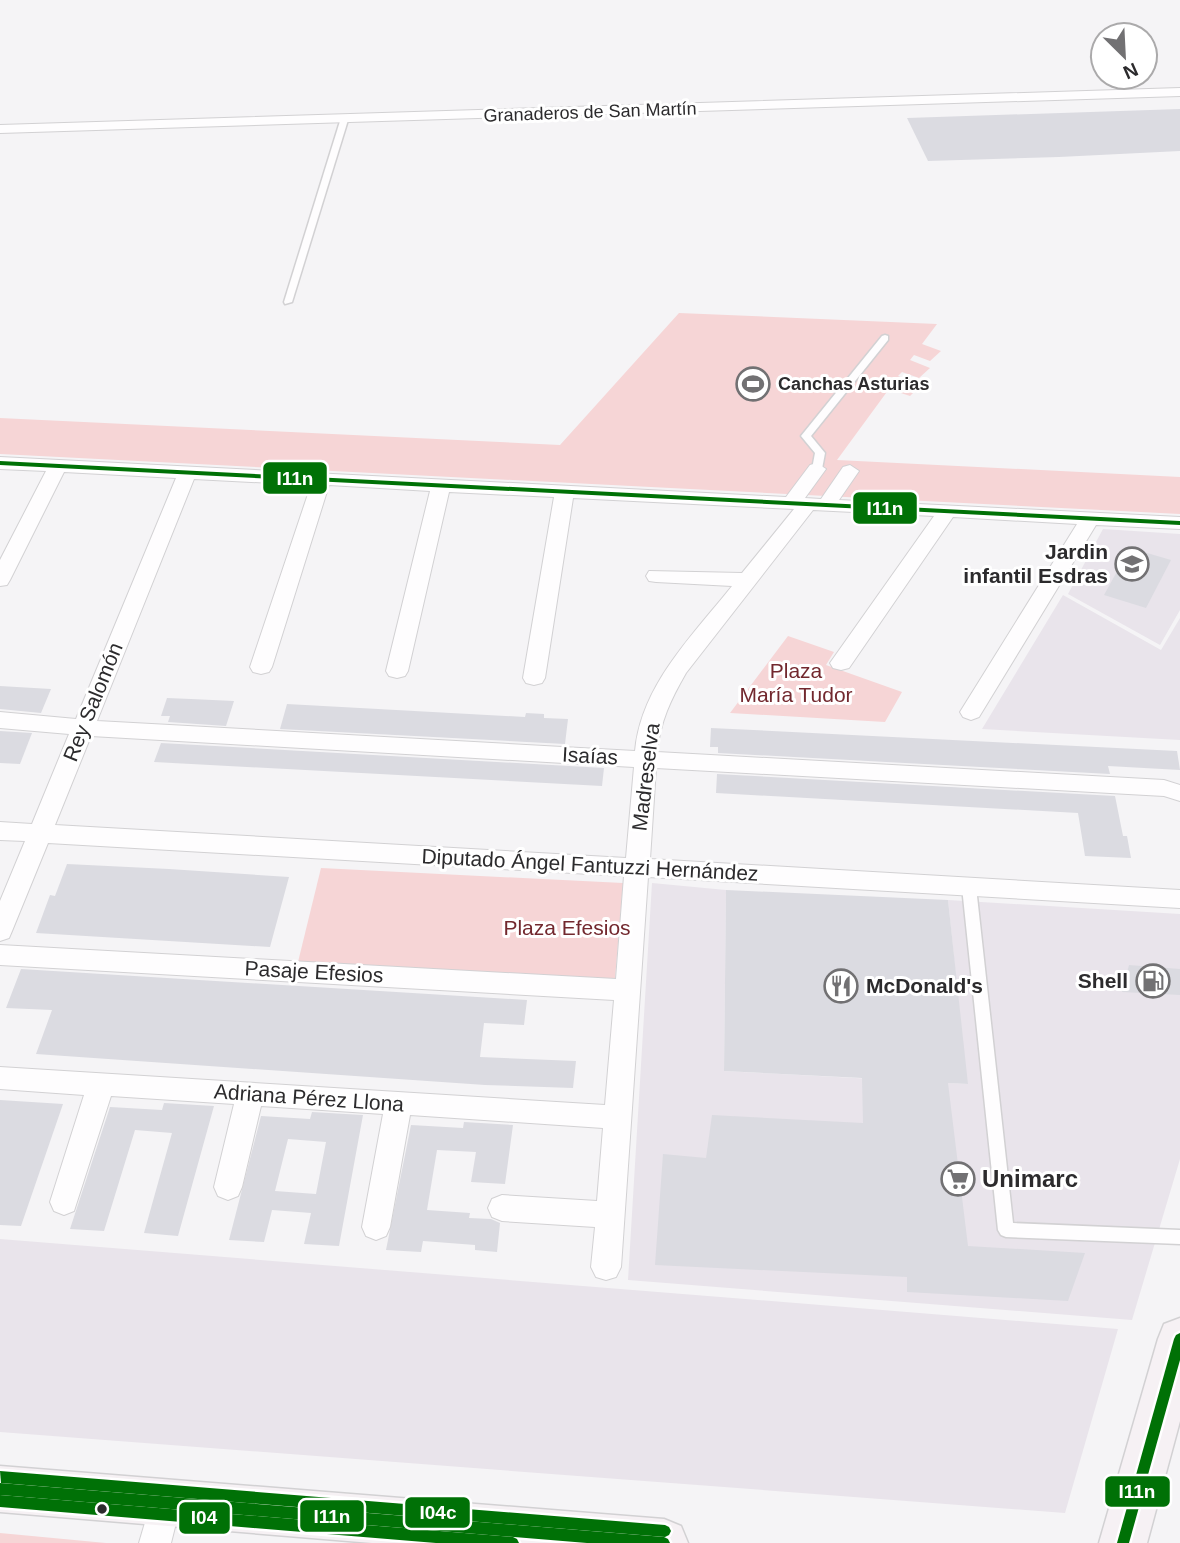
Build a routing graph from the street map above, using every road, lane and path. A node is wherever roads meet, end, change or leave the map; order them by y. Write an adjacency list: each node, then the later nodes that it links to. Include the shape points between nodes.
1 (1180, 92): 2 (street, Granaderos de San Martín)
2 (344, 120): 3 (street, Granaderos de San Martín); 4 (lane)
3 (0, 129)
4 (288, 302)
5 (885, 338): 8 (lane, via 806,436 820,453)
6 (0, 463): 7 (street)
7 (58, 466): 10 (street); 19 (street)
8 (817, 469): 14 (street, Madreselva)
9 (850, 471): 14 (street, Madreselva)
10 (187, 472): 11 (street); 27 (street, Rey Salomón)
11 (322, 480): 12 (street); 22 (street)
12 (441, 485): 13 (street); 23 (street)
13 (564, 492): 14 (street); 24 (street)
14 (809, 504): 15 (street); 20 (street, Madreselva)
15 (948, 511): 16 (street); 21 (street)
16 (1090, 518): 17 (street); 25 (street)
17 (1180, 523)
18 (656, 576): 20 (street)
19 (0, 580)
20 (748, 580): 28 (street, Madreselva, via 678,668 660,698 648,729)
21 (841, 663)
22 (261, 667)
23 (397, 671)
24 (534, 678)
25 (971, 712)
26 (0, 720): 27 (street, Isaías)
27 (83, 726): 28 (street, Isaías); 31 (street, Rey Salomón)
28 (644, 759): 29 (street, Isaías, via 1164,788); 32 (street, Madreselva)
29 (1180, 793)
30 (0, 831): 31 (street, Diputado Ángel Fantuzzi Hernández)
31 (40, 833): 32 (street, Diputado Ángel Fantuzzi Hernández); 35 (street, Rey Salomón)
32 (637, 868): 33 (street, Diputado Ángel Fantuzzi Hernández); 37 (street, Madreselva)
33 (969, 887): 34 (street, Diputado Ángel Fantuzzi Hernández); 48 (lane, via 1006,1230)
34 (1180, 899)
35 (0, 931)
36 (0, 955): 37 (street, Pasaje Efesios)
37 (627, 990): 42 (street, Madreselva)
38 (0, 1078): 39 (street, Adriana Pérez Llona)
39 (102, 1085): 40 (street, Adriana Pérez Llona); 44 (street)
40 (250, 1094): 41 (street, Adriana Pérez Llona); 43 (street)
41 (398, 1104): 42 (street, Adriana Pérez Llona); 47 (street)
42 (617, 1117): 46 (street, Madreselva)
43 (228, 1187)
44 (64, 1202)
45 (502, 1208): 46 (street)
46 (610, 1215): 49 (street, Madreselva)
47 (376, 1227)
48 (1180, 1237)
49 (606, 1267)
50 (1180, 1339): 55 (street)
51 (0, 1489): 52 (street)
52 (160, 1523): 53 (street)
53 (575, 1539): 54 (street)
54 (664, 1543)
55 (1123, 1543)

